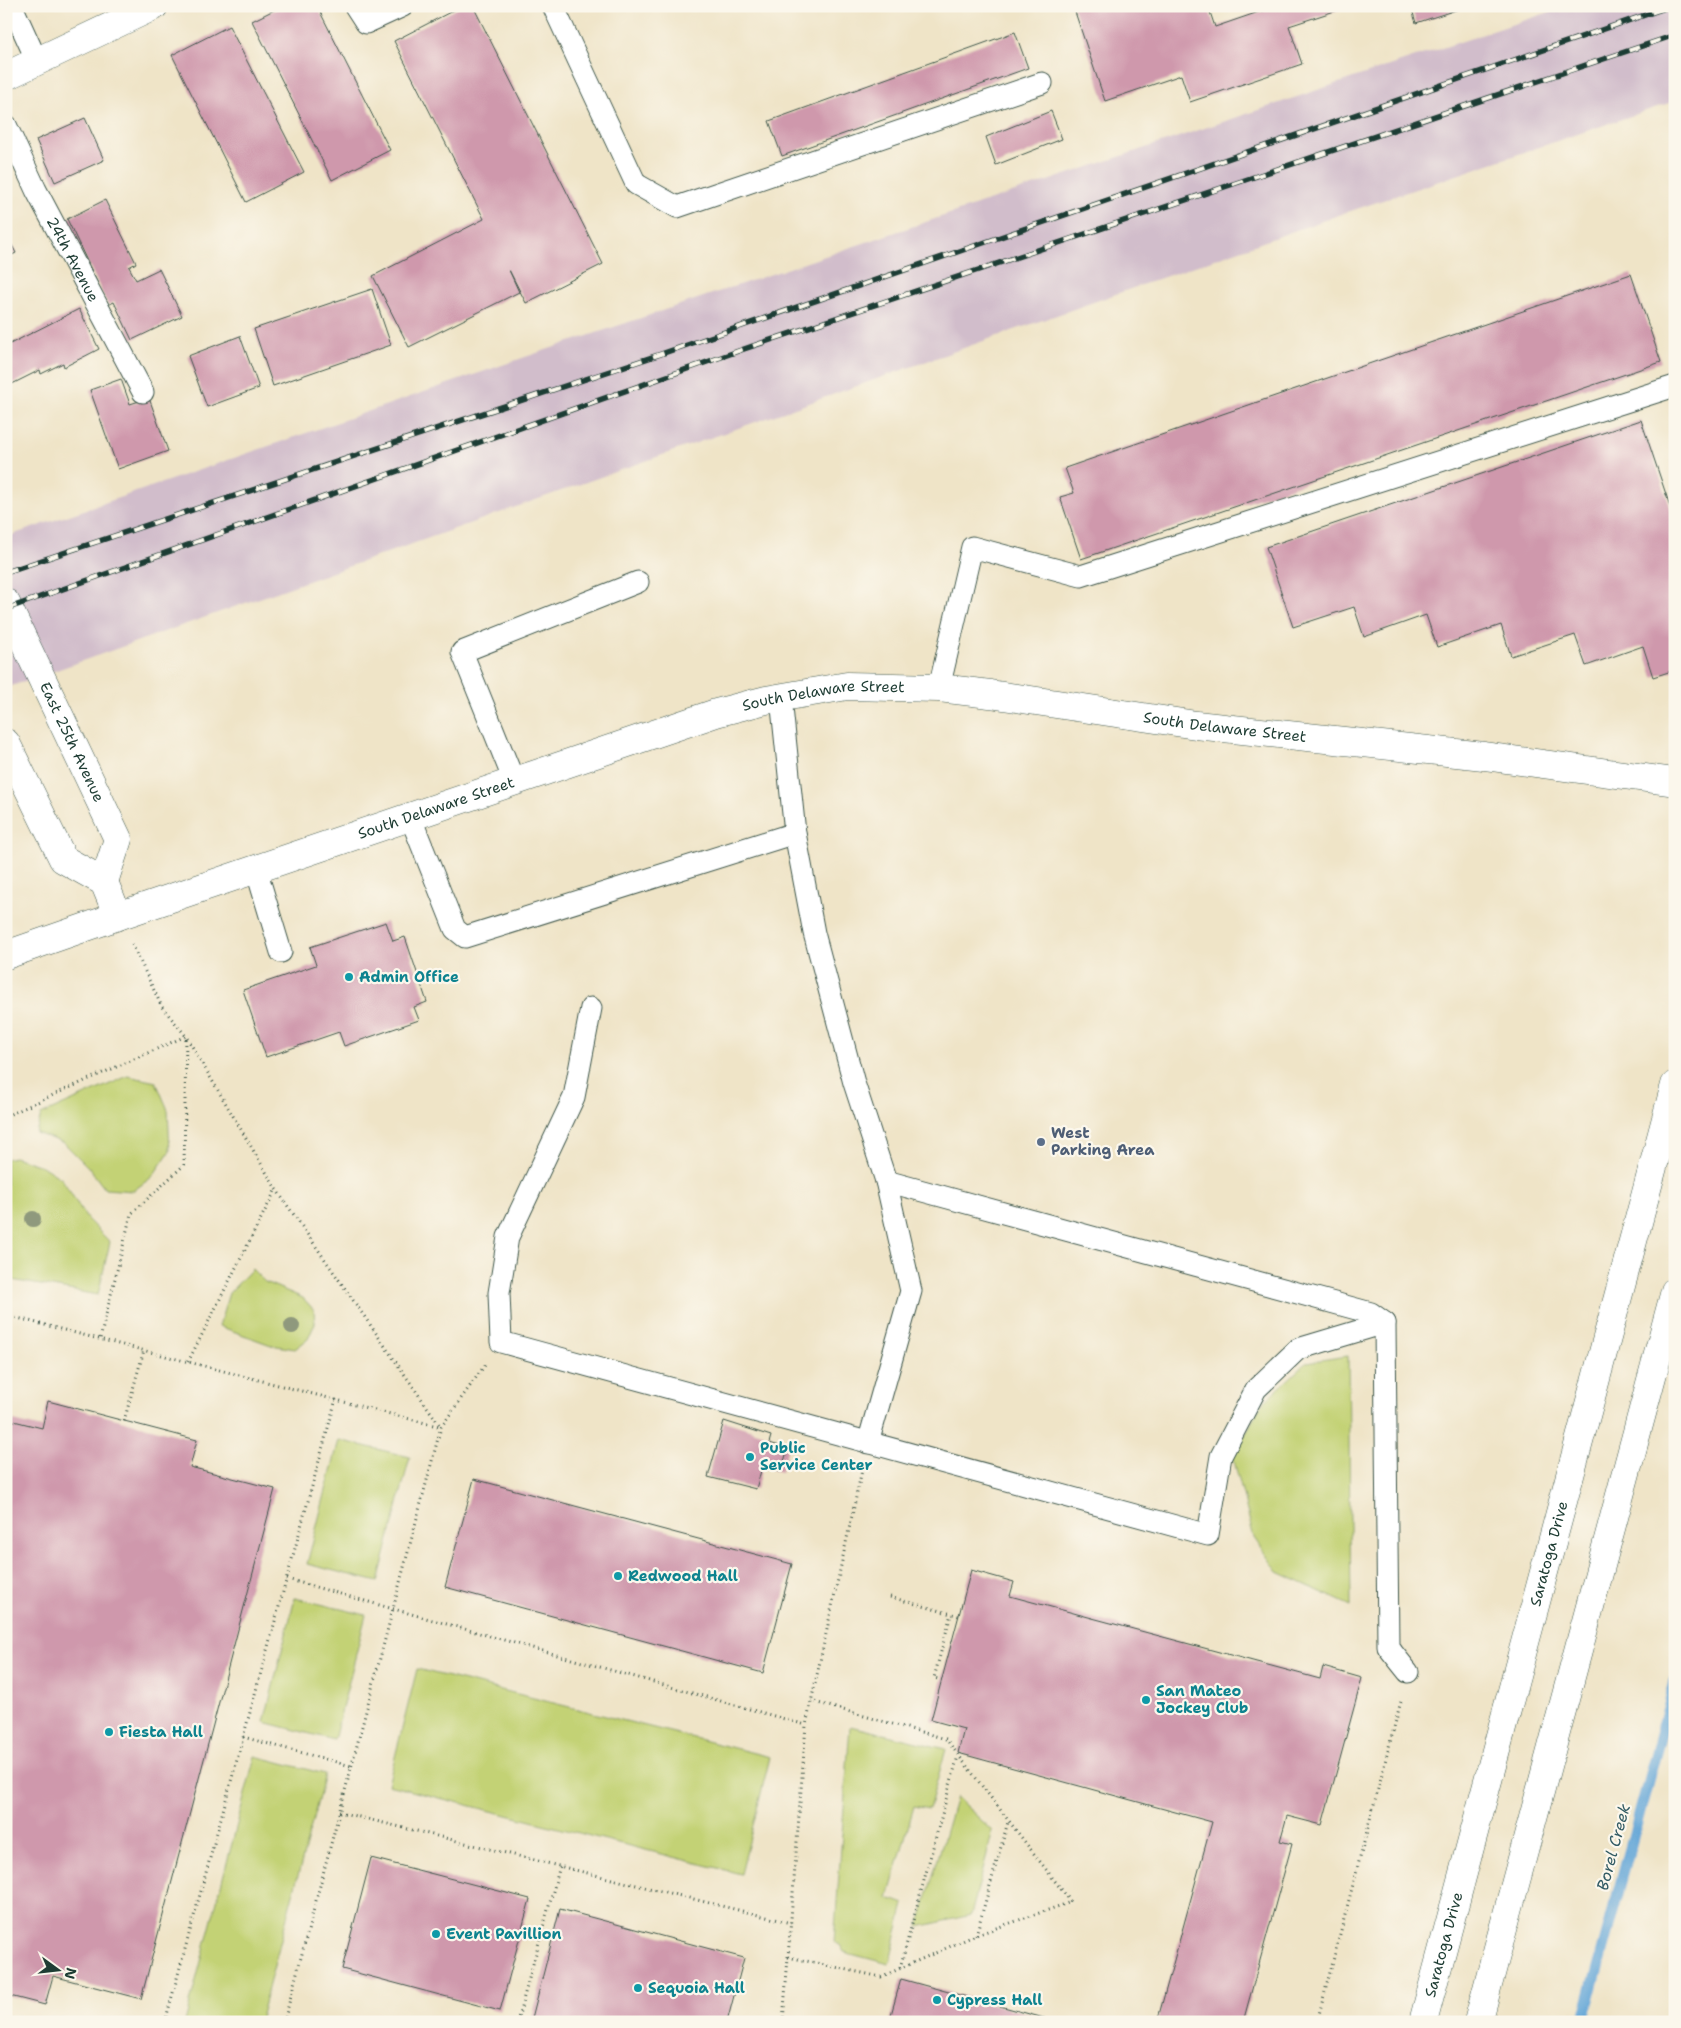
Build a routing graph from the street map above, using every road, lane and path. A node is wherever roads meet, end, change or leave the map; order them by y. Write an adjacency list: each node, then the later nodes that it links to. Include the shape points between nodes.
1 (12, 6): 6 (lane)
2 (154, 6): 6 (main road)
3 (355, 6): 4 (lane, via 366,23)
4 (403, 6)
5 (553, 6): 8 (lane, via 636,184 677,207)
6 (38, 61): 7 (main road)
7 (6, 76)
8 (1042, 83)
9 (6, 125): 11 (lane, 24th Avenue, via 36,190)
10 (1675, 386): 14 (lane, via 1081,576 972,547)
11 (143, 392)
12 (638, 582): 17 (lane, via 462,652)
13 (6, 603): 22 (main road, East 25th Avenue, via 118,839)
14 (939, 688): 15 (main road, South Delaware Street, via 846,686); 18 (main road, South Delaware Street, via 1196,726 1484,756)
15 (781, 698): 17 (main road, South Delaware Street, via 716,713); 20 (lane)
16 (6, 743): 22 (main road, via 63,859)
17 (514, 781): 19 (main road, South Delaware Street)
18 (1675, 782)
19 (410, 816): 20 (lane, via 455,929 465,937); 21 (main road, South Delaware Street)
20 (795, 833): 30 (lane, via 814,934 854,1083)
21 (256, 869): 23 (main road, South Delaware Street); 24 (lane)
22 (104, 882): 23 (main road)
23 (118, 916): 25 (main road, South Delaware Street); 27 (path, via 162,1007)
24 (281, 952)
25 (6, 955)
26 (591, 1008): 36 (lane, via 574,1097 508,1237 499,1293)
27 (186, 1036): 29 (path); 31 (path); 35 (path, via 184,1165 131,1214)
28 (1675, 1085): 67 (main road, Saratoga Drive)
29 (6, 1116)
30 (886, 1181): 34 (lane, via 1371,1313); 42 (lane, via 911,1291)
31 (276, 1189): 38 (path); 41 (path)
32 (1675, 1291): 68 (main road)
33 (6, 1315): 35 (path)
34 (1385, 1323): 42 (lane, via 1298,1349 1256,1389 1221,1456 1208,1535); 48 (lane, via 1388,1647)
35 (100, 1339): 37 (path)
36 (501, 1342): 41 (path); 42 (lane)
37 (144, 1350): 38 (path); 40 (path)
38 (188, 1362): 39 (path)
39 (336, 1399): 41 (path); 43 (path)
40 (124, 1421)
41 (441, 1427): 45 (path)
42 (868, 1443): 50 (path)
43 (287, 1578): 45 (path); 52 (path)
44 (890, 1597): 46 (path)
45 (393, 1608): 51 (path); 54 (path)
46 (951, 1614): 47 (path); 49 (path, via 934,1678)
47 (959, 1616)
48 (1408, 1672): 66 (path)
49 (942, 1680)
50 (811, 1701): 51 (path); 53 (path, via 946,1738)
51 (806, 1726): 58 (path)
52 (243, 1738): 54 (path); 62 (path)
53 (959, 1755): 56 (path); 61 (path)
54 (351, 1766): 55 (path)
55 (339, 1812): 57 (path); 63 (path)
56 (1008, 1821): 59 (path); 59 (path, via 1071,1902)
57 (560, 1866): 58 (path); 64 (path)
58 (791, 1923): 60 (path)
59 (976, 1935): 61 (path)
60 (788, 1957): 61 (path, via 881,1977); 65 (path)
61 (900, 1968)
62 (165, 2022)
63 (284, 2022)
64 (517, 2022)
65 (783, 2022)
66 (1317, 2022)
67 (1423, 2022)
68 (1478, 2022)

